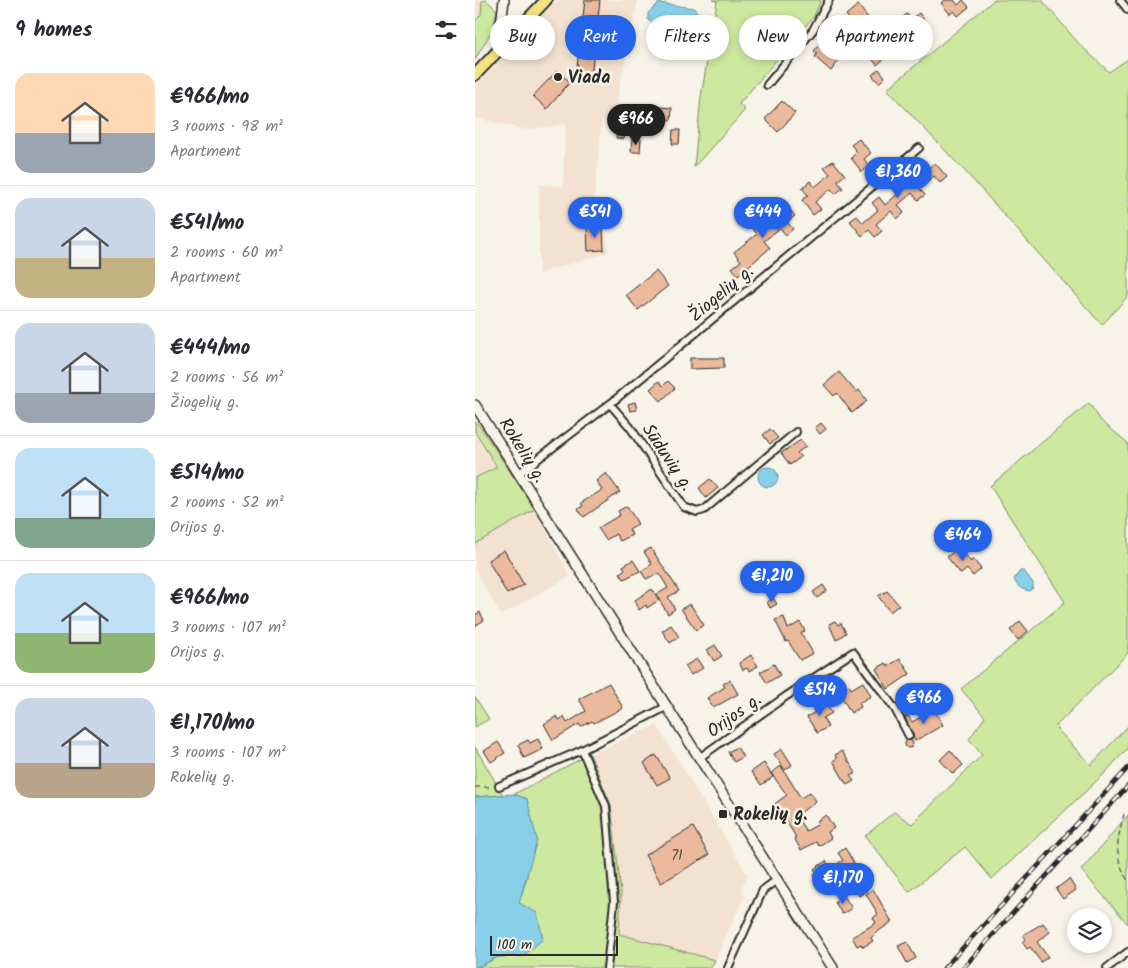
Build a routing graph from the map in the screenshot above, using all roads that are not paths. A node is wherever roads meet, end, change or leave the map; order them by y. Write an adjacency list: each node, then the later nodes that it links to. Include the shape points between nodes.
1 (504, 0): 6 (main road)
2 (546, 0): 7 (main road)
3 (829, 0): 10 (street, via 813,30)
4 (1120, 0): 5 (street)
5 (1128, 10)
6 (502, 15)
7 (532, 15)
8 (490, 59): 9 (main road)
9 (475, 75)
10 (767, 85)
11 (919, 148): 12 (street, Žiogelių g.)
12 (610, 404): 14 (street, Sūduvių g., via 684,507 697,512 704,510); 15 (street)
13 (475, 405): 15 (main road, Rokelių g.)
14 (796, 432)
15 (518, 474): 16 (main road, Rokelių g.)
16 (666, 707): 18 (street); 19 (main road, Rokelių g.)
17 (909, 736): 19 (street, Orijos g., via 895,709 853,652)
18 (582, 750): 20 (street); 23 (street, via 606,806 614,902)
19 (699, 758): 21 (main road, Rokelių g.)
20 (499, 786)
21 (778, 879): 24 (street, via 763,890); 25 (main road, Rokelių g.)
22 (1128, 952): 26 (street)
23 (607, 968)
24 (728, 968)
25 (833, 968)
26 (1107, 968)

